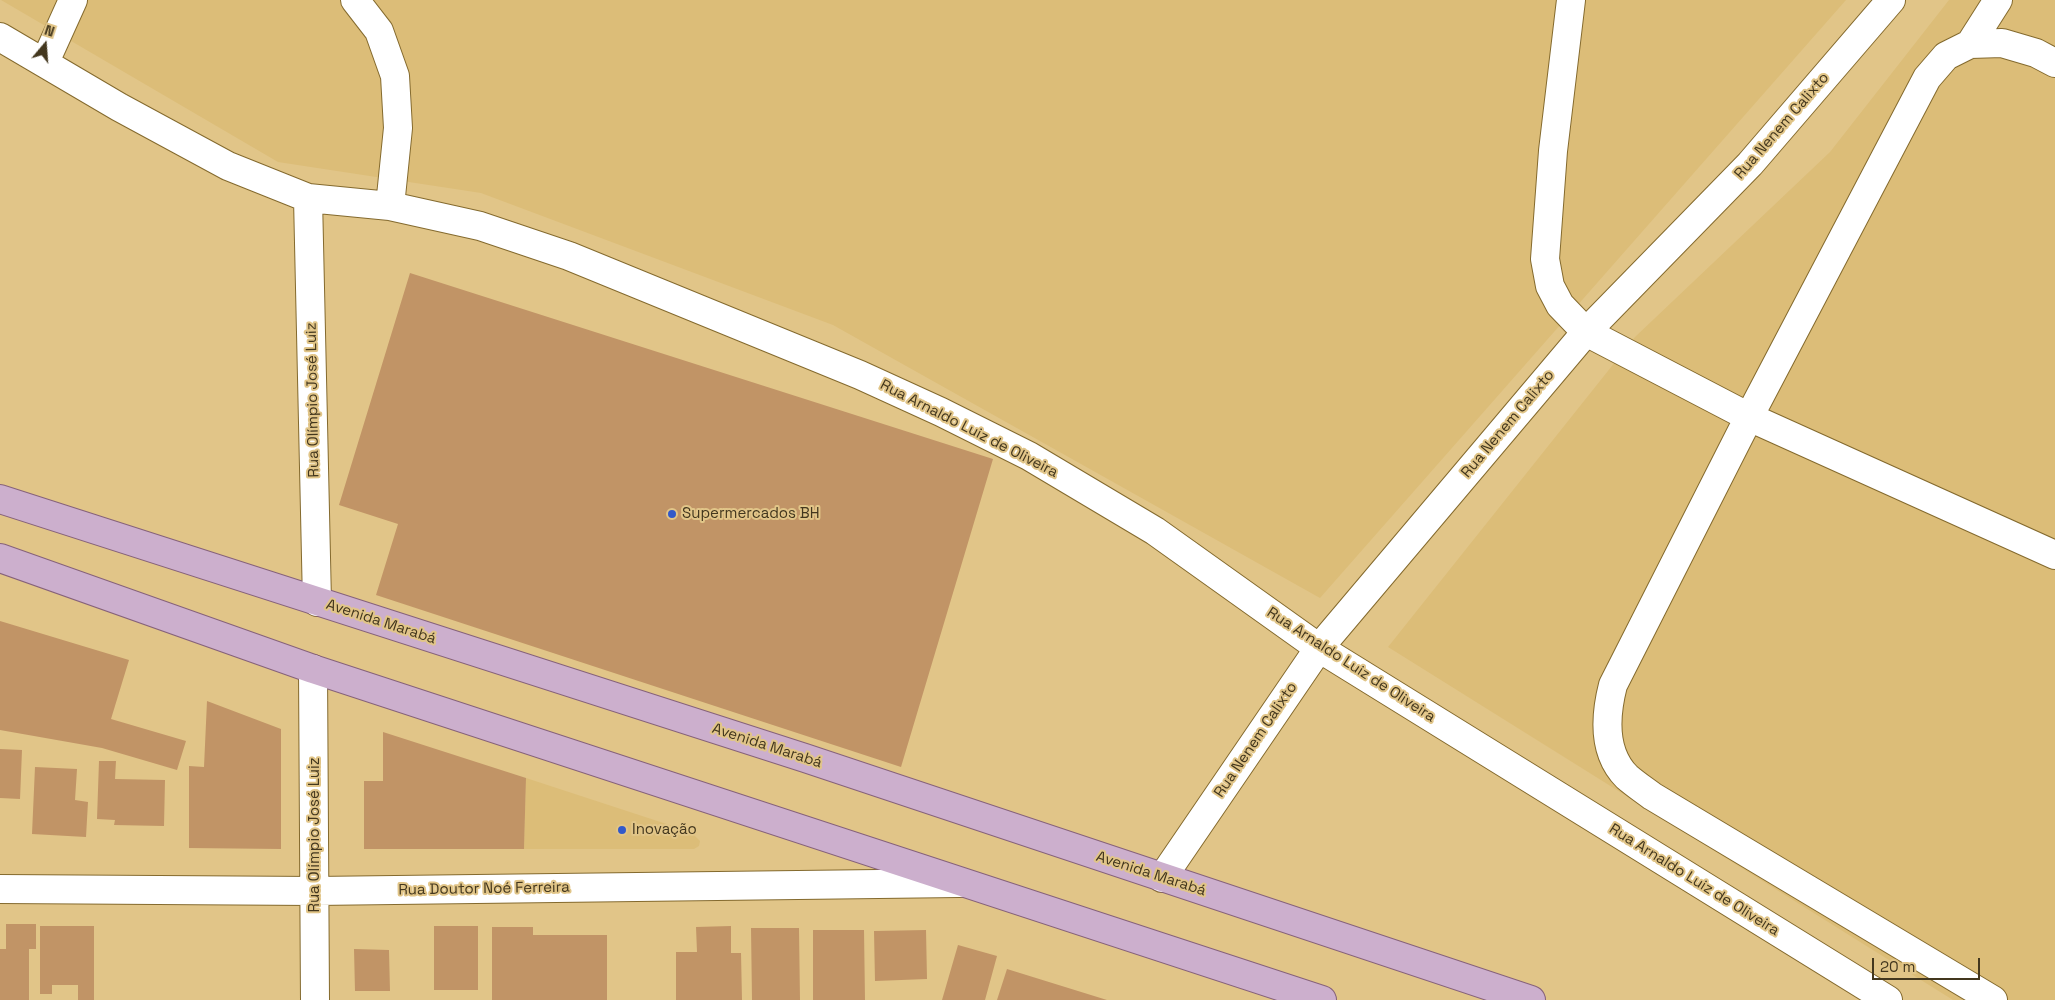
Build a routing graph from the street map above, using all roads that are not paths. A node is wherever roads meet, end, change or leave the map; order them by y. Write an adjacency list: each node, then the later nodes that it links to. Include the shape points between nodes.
1 (73, 0): 10 (street)
2 (355, 0): 13 (street, via 379,31 395,76 398,128)
3 (1562, 0): 7 (street)
4 (1571, 0): 7 (street)
5 (1891, 0): 14 (street, Rua Nenem Calixto, via 1750,164)
6 (1998, 0): 9 (street)
7 (1567, 34): 14 (street, via 1553,150 1545,259 1550,286 1560,305)
8 (0, 37): 10 (street, Rua Arnaldo Luiz de Oliveira)
9 (1970, 44): 11 (street, via 2002,43 2036,53); 15 (street, via 1946,56 1927,78)
10 (45, 62): 12 (street, Rua Arnaldo Luiz de Oliveira, via 119,107 228,166)
11 (2055, 63)
12 (308, 198): 13 (street, Rua Arnaldo Luiz de Oliveira); 19 (street, Rua Olímpio José Luiz)
13 (390, 206): 20 (street, Rua Arnaldo Luiz de Oliveira, via 480,226 569,256 860,375 941,412 1029,456 1155,531)
14 (1586, 332): 15 (street); 20 (street, Rua Nenem Calixto)
15 (1748, 417): 17 (street); 30 (street, via 1613,685 1607,707 1606,733 1614,758 1626,776 1652,796)
16 (0, 499): 19 (main road, Avenida Marabá)
17 (2055, 555)
18 (0, 558): 21 (main road)
19 (317, 602): 22 (main road, Avenida Marabá, via 805,758)
20 (1319, 648): 22 (street, Rua Nenem Calixto); 29 (street, Rua Arnaldo Luiz de Oliveira)
21 (313, 669): 23 (main road); 25 (street, Rua Olímpio José Luiz)
22 (1162, 878): 28 (main road, Avenida Marabá)
23 (968, 883): 25 (street, Rua Doutor Noé Ferreira); 27 (main road)
24 (0, 889): 25 (street, Rua Doutor Noé Ferreira)
25 (315, 891): 26 (street, Rua Olímpio José Luiz)
26 (315, 1000)
27 (1322, 1000)
28 (1531, 1000)
29 (1888, 1000)
30 (1992, 1000)

